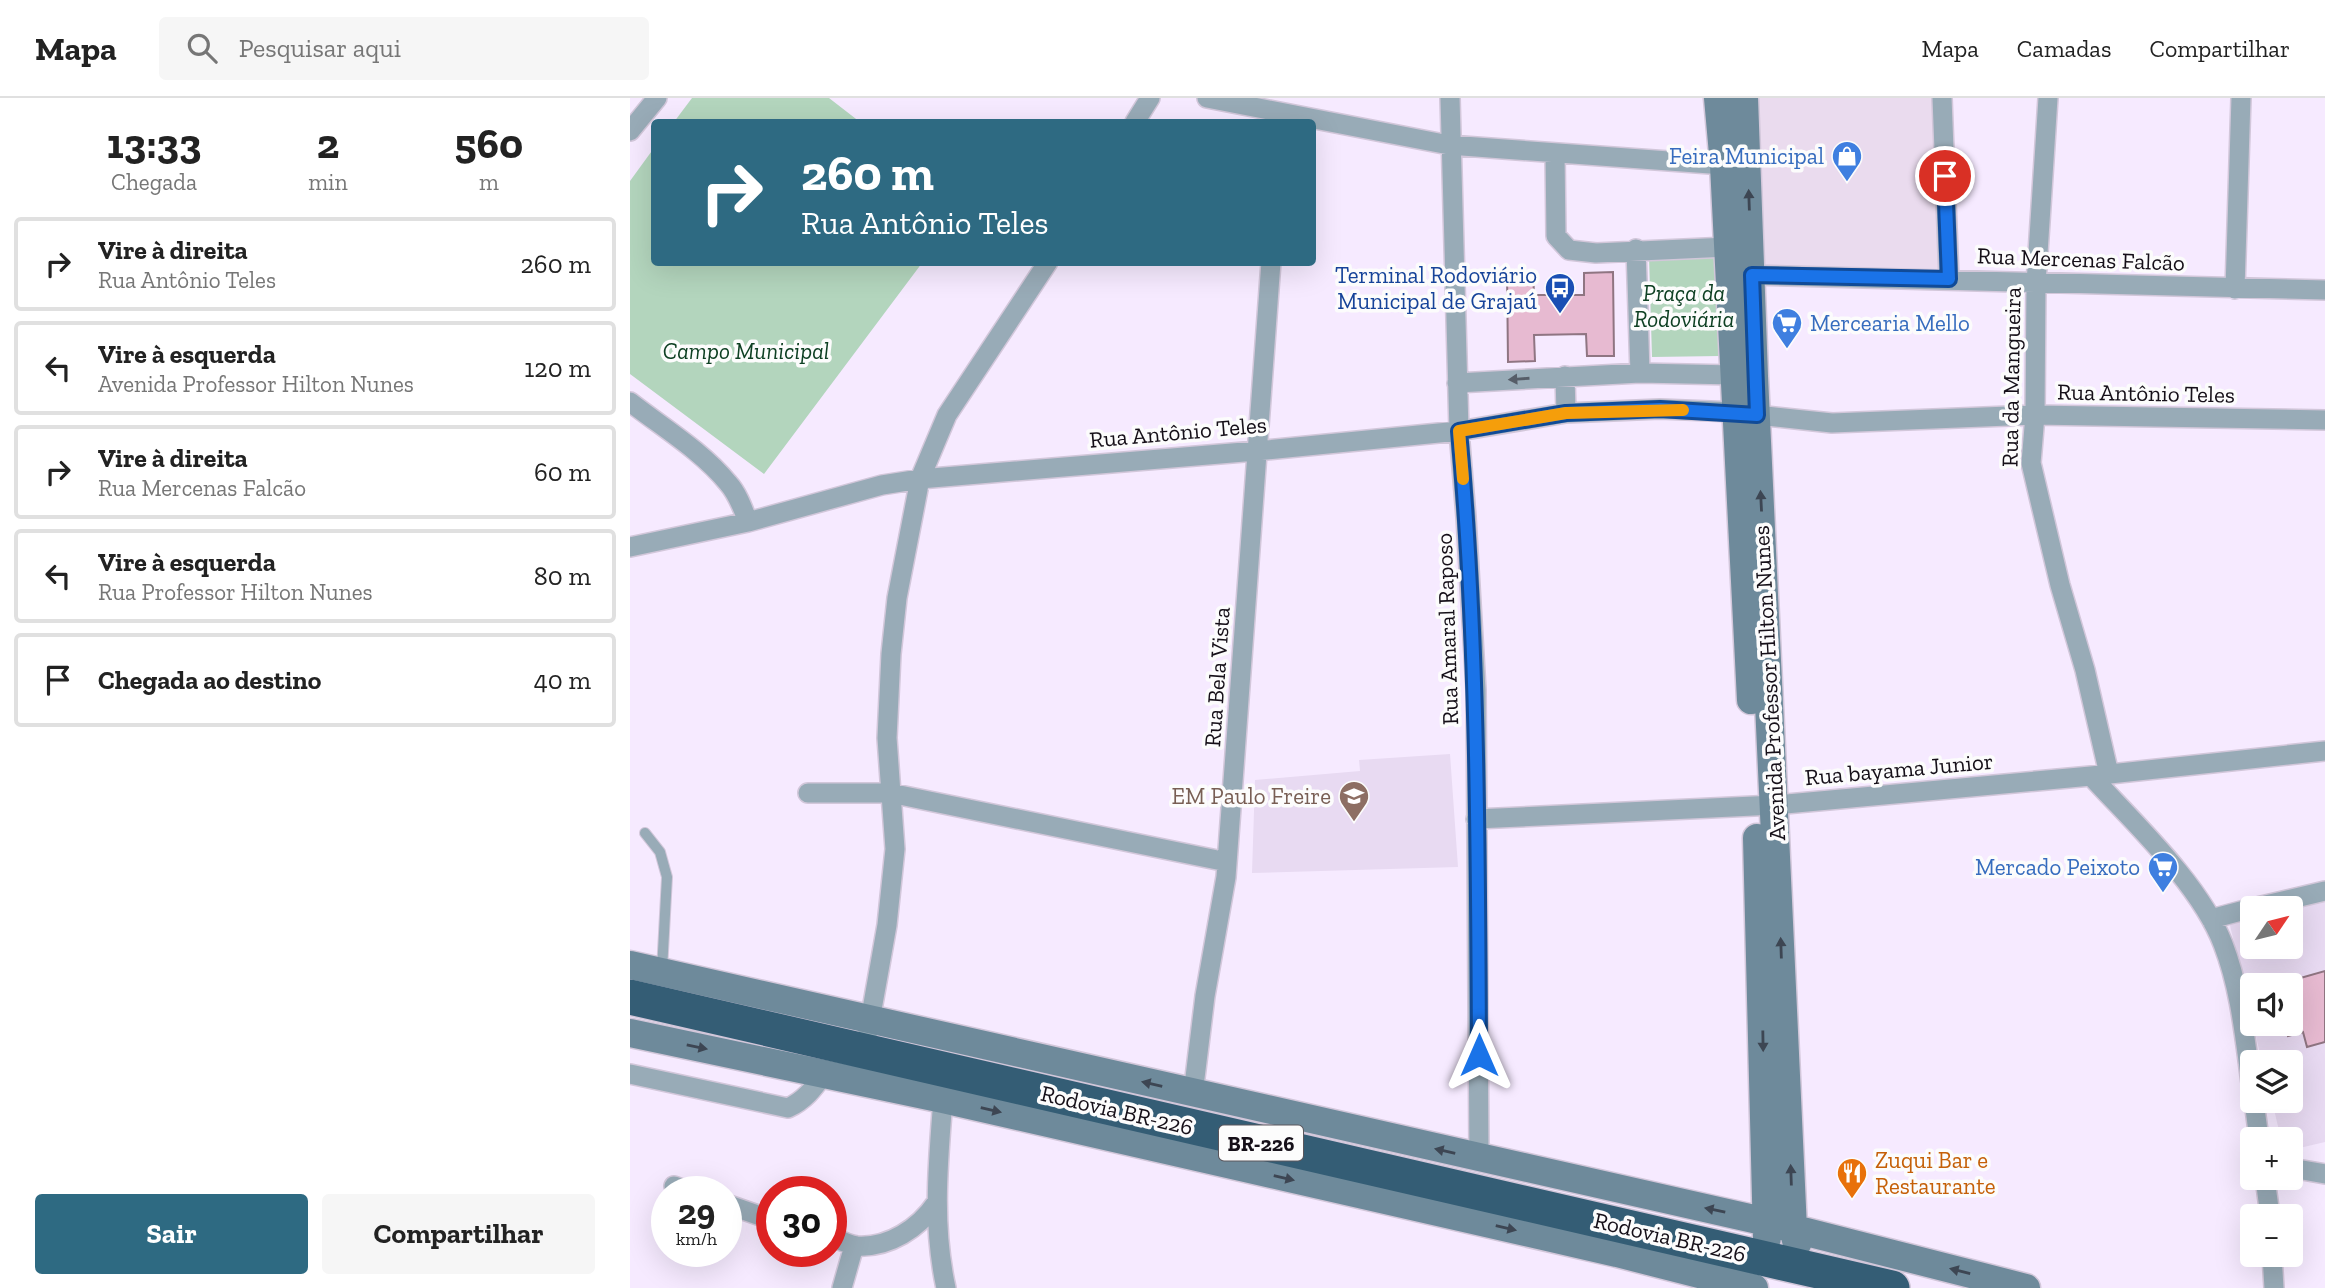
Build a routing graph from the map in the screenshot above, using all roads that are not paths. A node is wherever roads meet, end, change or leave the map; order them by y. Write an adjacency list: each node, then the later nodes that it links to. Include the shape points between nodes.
1 (657, 98): 12 (street)
2 (1150, 98): 11 (street)
3 (1207, 98): 10 (street)
4 (1450, 98): 13 (street, Rua Amaral Raposo)
5 (1718, 98): 15 (main road, Avenida Professor Hilton Nunes)
6 (1744, 98): 15 (main road, Avenida Professor Hilton Nunes)
7 (1942, 98): 21 (street)
8 (2048, 98): 22 (street, Rua da Mangueira)
9 (2241, 98): 23 (street)
10 (1276, 110): 13 (street)
11 (1137, 119)
12 (630, 131)
13 (1449, 145): 14 (street); 28 (street, Rua Amaral Raposo)
14 (1555, 153): 15 (street); 17 (street, via 1556,236 1562,245 1580,253)
15 (1736, 165): 16 (main road, Avenida Professor Hilton Nunes)
16 (1739, 246): 17 (street); 20 (main road, Avenida Professor Hilton Nunes); 27 (main road, Avenida Professor Hilton Nunes)
17 (1636, 249): 25 (street)
18 (1045, 266): 36 (street, via 947,415)
19 (1271, 266): 35 (street, Rua Bela Vista)
20 (1752, 275): 21 (street, Rua Mercenas Falcão); 27 (main road, Avenida Professor Hilton Nunes)
21 (1949, 279): 22 (street, Rua Mercenas Falcão)
22 (2036, 284): 23 (street, Rua Mercenas Falcão); 32 (street, Rua da Mangueira)
23 (2235, 289): 24 (street, Rua Mercenas Falcão)
24 (2325, 290)
25 (1640, 373): 26 (street); 27 (street)
26 (1566, 376): 28 (street, one-way to 28); 30 (street)
27 (1744, 376): 31 (main road, Avenida Professor Hilton Nunes)
28 (1457, 383): 34 (street, Rua Amaral Raposo)
29 (630, 402): 37 (street, via 728,483)
30 (1566, 413): 31 (street, Rua Antônio Teles, via 1660,409); 34 (street, Rua Antônio Teles)
31 (1746, 414): 32 (street, Rua Antônio Teles, via 1832,423); 43 (main road, Avenida Professor Hilton Nunes)
32 (2035, 415): 33 (street, Rua Antônio Teles); 40 (street, Rua da Mangueira, via 2031,463 2085,670)
33 (2325, 420)
34 (1459, 431): 35 (street, Rua Antônio Teles); 44 (street, Rua Amaral Raposo, via 1476,690)
35 (1256, 451): 36 (street, Rua Antônio Teles); 46 (street, Rua Bela Vista)
36 (920, 479): 37 (street, Rua Antônio Teles); 42 (street, via 891,654)
37 (748, 522): 38 (street, Rua Antônio Teles)
38 (630, 547)
39 (2325, 751): 40 (street, Rua bayama Junior)
40 (2100, 775): 43 (street, Rua bayama Junior); 50 (street, Rua da Mangueira)
41 (808, 793): 42 (street)
42 (890, 793): 46 (street); 55 (street, via 893,881)
43 (1766, 805): 44 (street, Rua bayama Junior); 65 (main road, Avenida Professor Hilton Nunes)
44 (1476, 819): 61 (street, Rua Amaral Raposo)
45 (645, 833): 52 (lane, via 660,852 667,877)
46 (1227, 862): 59 (street, Rua Bela Vista)
47 (2325, 891): 48 (street)
48 (2303, 896)
49 (2240, 911): 50 (street)
50 (2211, 919): 56 (street, Rua da Mangueira, via 2237,991)
51 (630, 965): 52 (main road)
52 (662, 972): 55 (main road)
53 (630, 997): 55 (highway, Rodovia BR-226 / BR-226)
54 (630, 1033): 58 (main road, one-way to 58)
55 (868, 1035): 59 (main road, one-way to 55); 70 (highway, Rodovia BR-226 / BR-226)
56 (2246, 1050)
57 (630, 1074): 58 (street, via 788,1108 811,1092)
58 (824, 1074): 60 (main road)
59 (1193, 1094): 61 (main road, one-way to 59)
60 (943, 1099): 64 (street); 70 (main road, one-way to 70, via 1603,1250)
61 (1479, 1158): 65 (main road, one-way to 61)
62 (2303, 1170): 63 (street)
63 (2325, 1174)
64 (936, 1203): 67 (street, via 921,1222 898,1236); 72 (street)
65 (1780, 1225): 68 (main road, Avenida Professor Hilton Nunes); 70 (main road, Avenida Professor Hilton Nunes); 74 (main road, one-way to 65)
66 (847, 1243): 67 (street)
67 (855, 1246): 71 (street)
68 (1801, 1267): 70 (highway, Rodovia BR-226 / BR-226); 73 (highway, Rodovia BR-226 / BR-226)
69 (2273, 1267): 75 (street)
70 (1760, 1274)
71 (842, 1288)
72 (946, 1288)
73 (1892, 1288)
74 (2026, 1288)
75 (2274, 1288)

